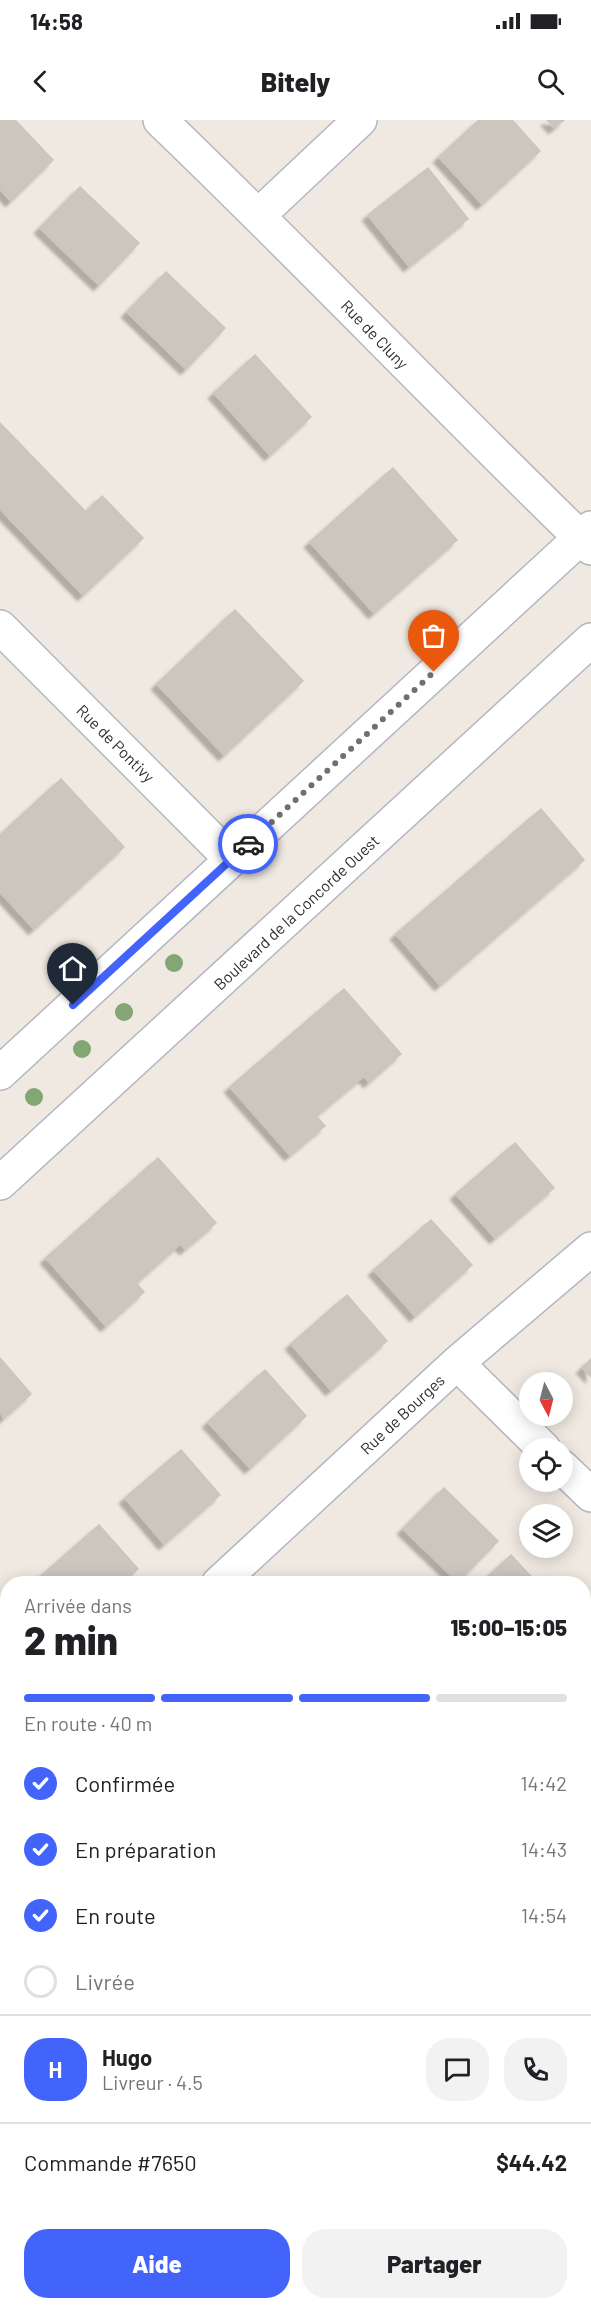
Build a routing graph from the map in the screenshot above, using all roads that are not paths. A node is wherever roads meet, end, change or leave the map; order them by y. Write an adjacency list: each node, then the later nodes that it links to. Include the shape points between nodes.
1 (159, 120): 3 (street, Rue de Cluny)
2 (360, 120): 3 (street)
3 (259, 215): 4 (street, Rue de Cluny, via 427,387)
4 (587, 538): 7 (street)
5 (0, 627): 7 (street, Rue de Pontivy)
6 (591, 640): 9 (street, Boulevard de la Concorde Ouest)
7 (231, 860): 8 (street)
8 (0, 1072)
9 (0, 1183)
10 (591, 1249): 11 (street, Rue de Bourges)
11 (458, 1363): 12 (street); 15 (street, Rue de Bourges)
12 (533, 1438)
13 (573, 1478): 14 (street)
14 (591, 1495)
15 (227, 1576)

